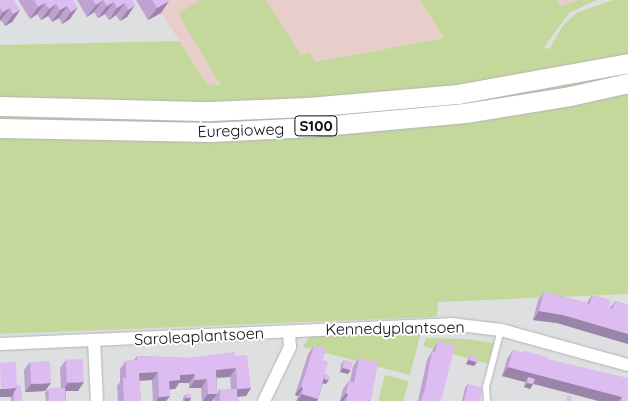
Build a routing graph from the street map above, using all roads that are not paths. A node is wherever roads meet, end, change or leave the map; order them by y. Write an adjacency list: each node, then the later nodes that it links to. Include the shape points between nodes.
1 (628, 63): 3 (main road, Euregioweg / S100, via 458,94 308,106 210,111)
2 (628, 83): 4 (main road, Euregioweg / S100, via 465,113 312,127 211,132)
3 (0, 106)
4 (0, 128)
5 (501, 330): 6 (street, Kennedyplantsoen, via 451,324); 9 (street, Kennedyplantsoen); 12 (lane, via 486,387)
6 (289, 332): 7 (street, Saroleaplantsoen); 11 (street, via 290,347)
7 (94, 340): 8 (street, Saroleaplantsoen); 10 (street)
8 (0, 344)
9 (628, 365)
10 (97, 401)
11 (264, 401)
12 (487, 401)

